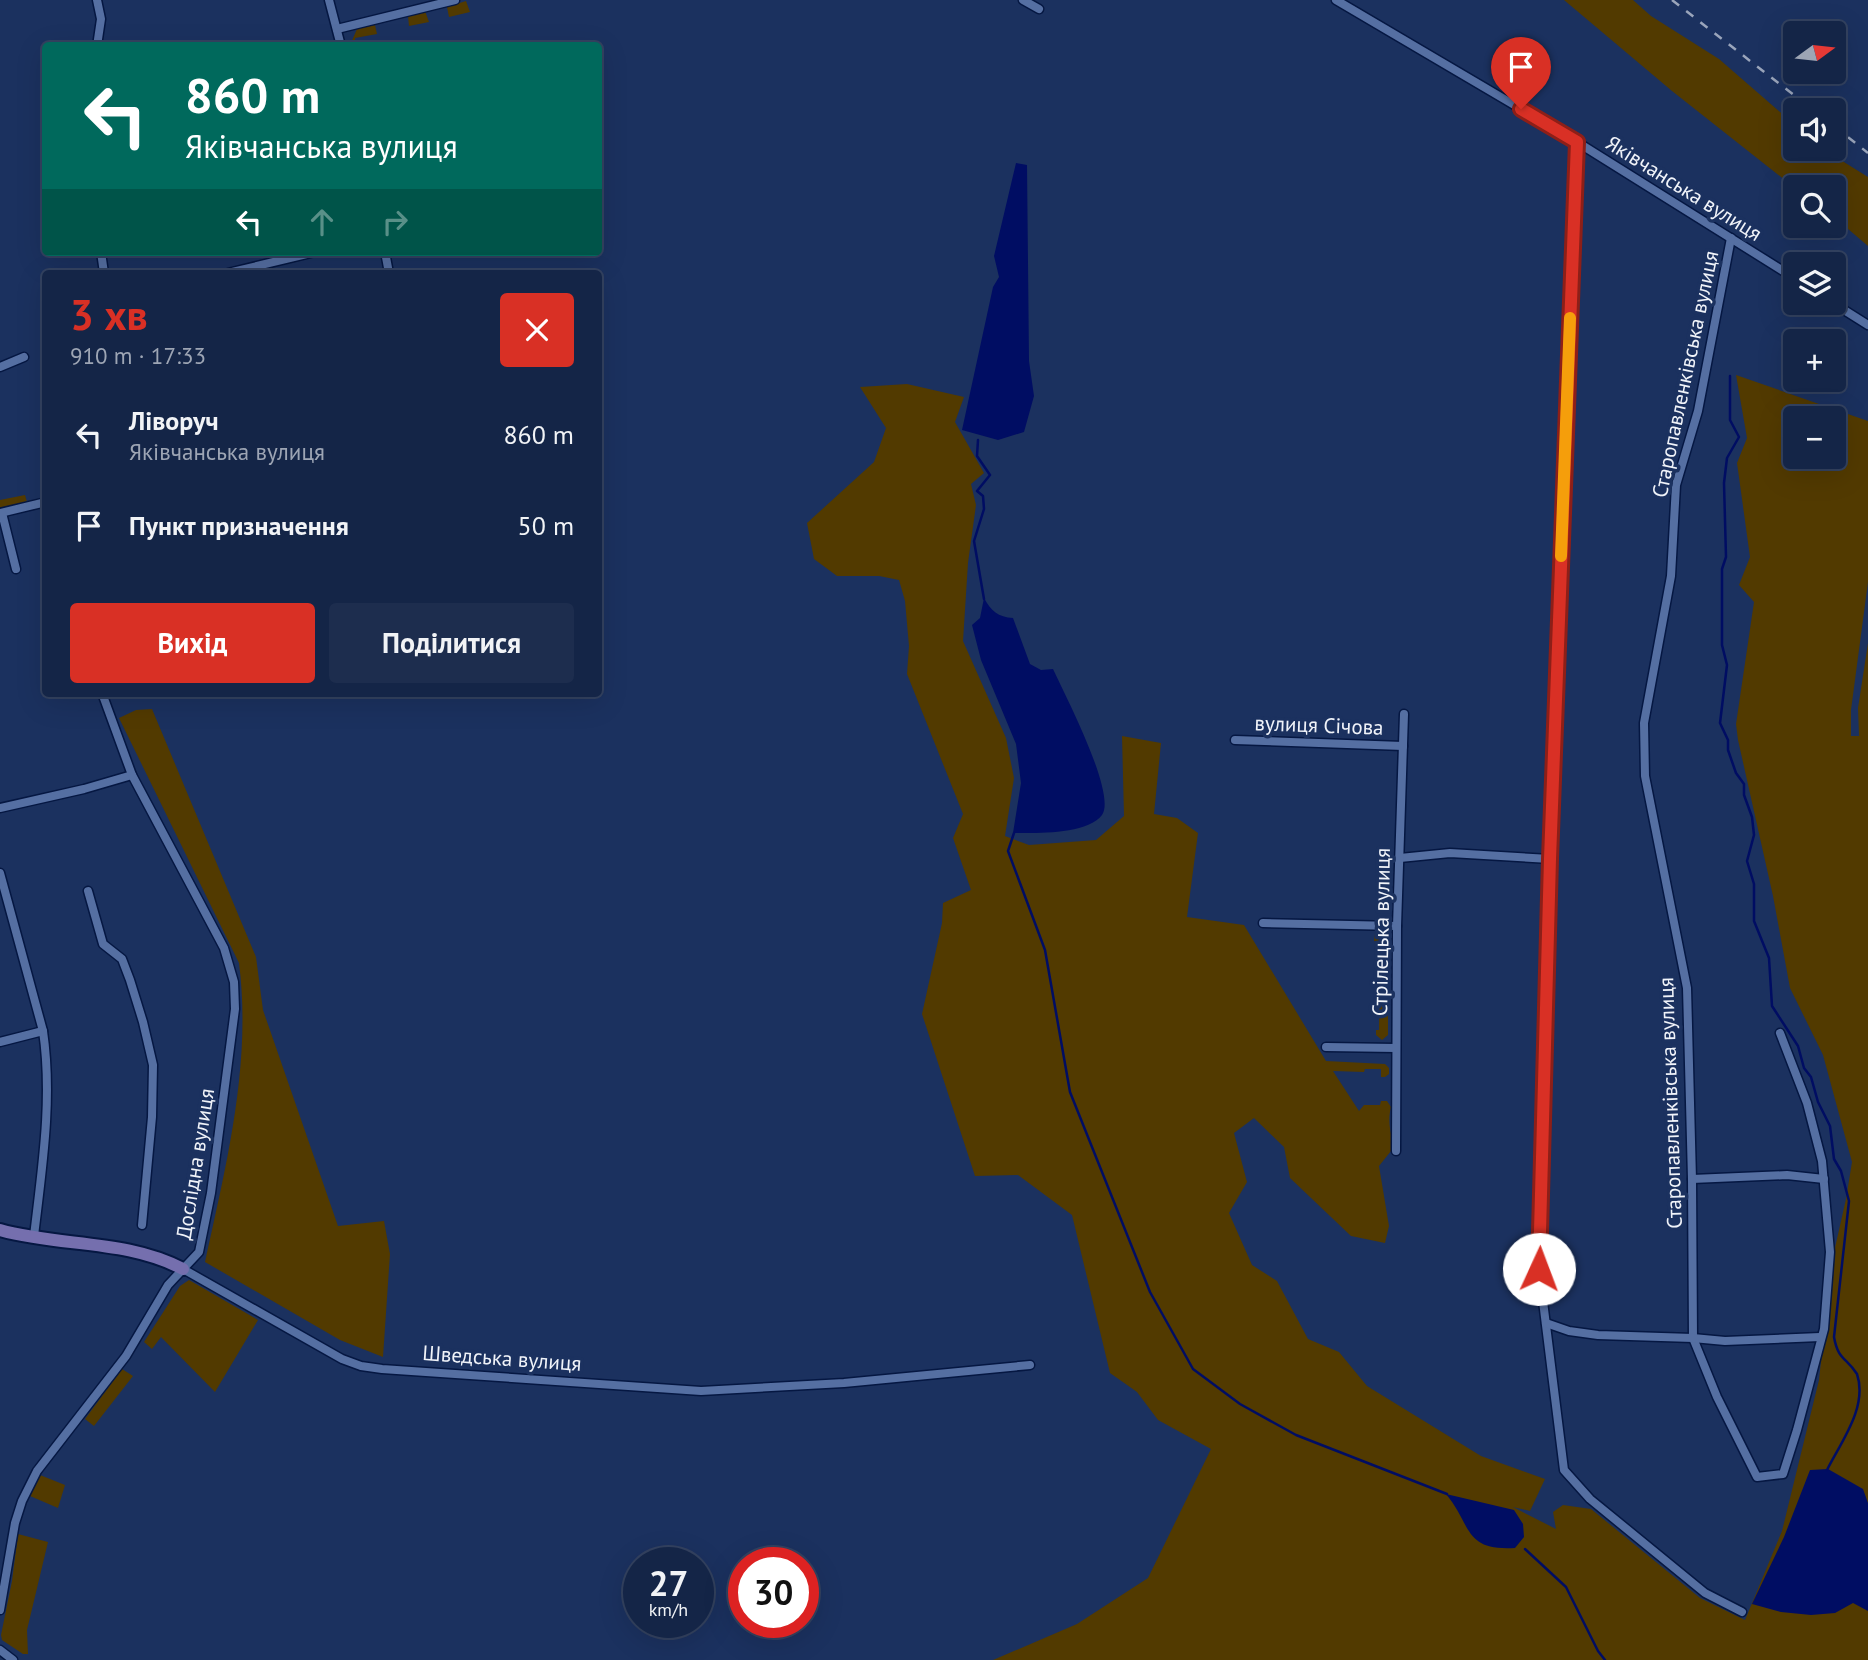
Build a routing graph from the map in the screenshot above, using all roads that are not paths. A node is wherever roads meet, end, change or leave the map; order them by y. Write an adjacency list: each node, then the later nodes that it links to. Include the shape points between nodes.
1 (97, 0): 8 (street)
2 (329, 0): 7 (street)
3 (456, 0): 7 (street)
4 (1023, 0): 6 (street)
5 (1336, 0): 10 (street, Яківчанська вулиця)
6 (1039, 9)
7 (337, 29): 9 (street)
8 (97, 42)
9 (340, 42)
10 (1577, 142): 11 (street, Яківчанська вулиця); 29 (street)
11 (1731, 238): 14 (street, Яківчанська вулиця); 40 (street, Старопавленківська вулиця, via 1698,411 1676,485 1671,576 1644,723 1645,776 1687,988)
12 (298, 256): 13 (street)
13 (240, 270)
14 (1783, 271)
15 (1846, 311): 16 (street)
16 (1868, 325)
17 (24, 357): 18 (street)
18 (0, 367)
19 (42, 503): 20 (street)
20 (1, 513): 21 (street)
21 (16, 569)
22 (103, 697): 26 (street, Дослідна вулиця)
23 (1404, 714): 25 (street, Стрілецька вулиця)
24 (1234, 740): 25 (street, вулиця Січова)
25 (1403, 746): 28 (street, Стрілецька вулиця)
26 (132, 775): 27 (street); 45 (street, Дослідна вулиця, via 219,935 235,992 204,1235 199,1252)
27 (0, 808)
28 (1400, 858): 29 (street, via 1450,852); 33 (street, Стрілецька вулиця)
29 (1550, 859): 46 (street, via 1539,1269)
30 (0, 873): 34 (street)
31 (88, 891): 42 (street, via 103,944 122,959 130,980 153,1065)
32 (1263, 923): 33 (street)
33 (1396, 926): 38 (street, Стрілецька вулиця)
34 (43, 1031): 36 (street); 44 (street, via 47,1116)
35 (1780, 1033): 41 (street, via 1807,1103)
36 (0, 1042)
37 (1326, 1047): 38 (street)
38 (1396, 1048): 39 (street, Стрілецька вулиця)
39 (1396, 1151)
40 (1692, 1178): 41 (street, via 1787,1175); 48 (street, Старопавленківська вулиця)
41 (1824, 1179): 47 (street, via 1830,1252)
42 (142, 1225)
43 (0, 1230): 44 (street, Шведська вулиця)
44 (34, 1236): 45 (street, Шведська вулиця, via 120,1248)
45 (183, 1269): 49 (street, Шведська вулиця, via 342,1359 382,1369 701,1391); 50 (street, Дослідна вулиця, via 168,1285 125,1356 37,1471 15,1523)
46 (1546, 1323): 48 (street, via 1598,1335); 51 (street, via 1564,1470 1590,1499 1705,1592)
47 (1820, 1337): 48 (street); 48 (street, Старопавленківська вулиця, via 1783,1475 1757,1477)
48 (1693, 1338)
49 (1030, 1365)
50 (0, 1610)
51 (1742, 1612)
52 (0, 1650): 53 (street)
53 (13, 1660)

